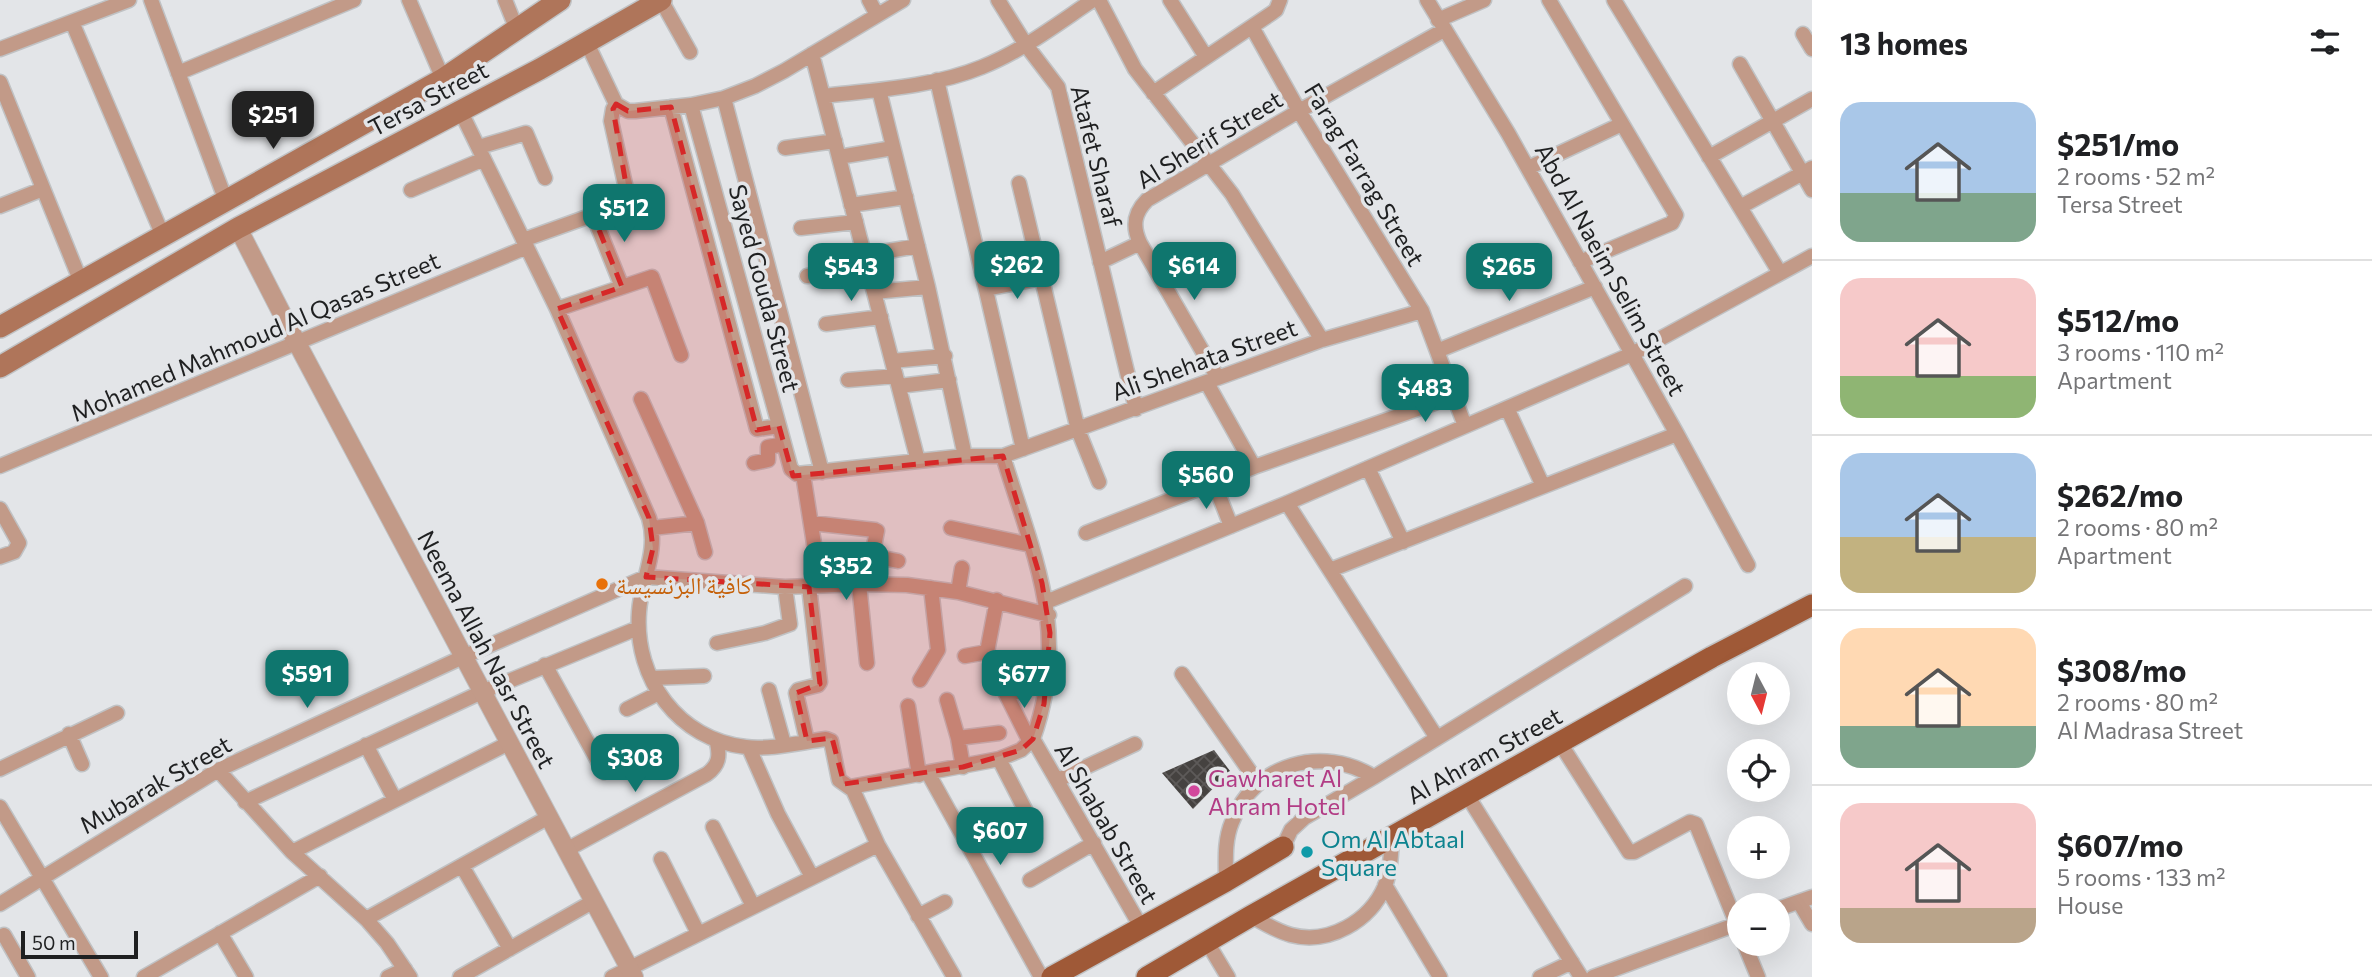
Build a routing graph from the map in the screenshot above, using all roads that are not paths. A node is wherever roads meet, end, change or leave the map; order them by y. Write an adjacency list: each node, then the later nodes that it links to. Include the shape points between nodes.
1 (128, 0): 20 (street)
2 (151, 0): 33 (street)
3 (354, 0): 33 (street)
4 (410, 0): 34 (street)
5 (505, 0): 23 (street)
6 (561, 0): 23 (main road, Tersa Street)
7 (661, 0): 25 (main road, Tersa Street); 29 (street)
8 (869, 0): 19 (street)
9 (903, 0): 19 (street)
10 (998, 0): 26 (street, Atafet Sharaf)
11 (1093, 0): 26 (street)
12 (1099, 0): 38 (street, via 1121,46)
13 (1170, 0): 31 (street)
14 (1280, 0): 22 (street, via 1276,10)
15 (1427, 0): 21 (street, Abd Al Naeim Selim Street)
16 (1484, 0): 21 (street, Al Sherif Street)
17 (1549, 0): 48 (street)
18 (1614, 0): 54 (street)
19 (877, 15): 30 (street)
20 (72, 22): 27 (street); 72 (street)
21 (1441, 25): 46 (street, Al Sherif Street); 56 (street, Abd Al Naeim Selim Street)
22 (1252, 27): 31 (street); 46 (street, Farag Farrag Street)
23 (517, 30): 34 (main road, Tersa Street)
24 (1803, 34): 28 (street)
25 (587, 43): 42 (street); 45 (main road, Tersa Street)
26 (1026, 45): 35 (street, via 982,68); 78 (street, Atafet Sharaf, via 1058,87)
27 (0, 49)
28 (1812, 49)
29 (690, 52)
30 (812, 54): 39 (street); 40 (street, via 755,86)
31 (1206, 57): 38 (street)
32 (1740, 64): 47 (street)
33 (178, 73): 64 (street)
34 (443, 79): 64 (main road, Tersa Street)
35 (937, 80): 37 (street); 87 (street)
36 (0, 82): 60 (street)
37 (878, 90): 39 (street); 51 (street)
38 (1153, 93): 55 (street)
39 (823, 96): 49 (street)
40 (724, 97): 43 (street); 123 (street)
41 (1812, 99): 47 (street)
42 (616, 104): 44 (street, via 628,111); 68 (street, Mohamed Mahmoud Al Qasas Street, via 611,121 629,201)
43 (691, 105): 44 (street); 110 (street, Sayed Gouda Street)
44 (671, 107): 110 (street, via 757,429)
45 (460, 110): 52 (street); 70 (main road, Tersa Street)
46 (1299, 111): 55 (street, Al Sherif Street); 90 (street, Farag Farrag Street)
47 (1772, 121): 54 (street); 57 (street)
48 (1622, 124): 56 (street); 79 (street, via 1675,220)
49 (835, 141): 50 (street); 53 (street)
50 (785, 148)
51 (893, 148): 53 (street); 63 (street)
52 (482, 153): 58 (street, via 526,133); 61 (street); 74 (street)
53 (839, 157): 65 (street)
54 (1709, 157): 67 (street)
55 (1209, 164): 73 (street, Al Sherif Street, via 1140,207 1135,225); 94 (street, via 1243,210)
56 (1528, 169): 79 (street, Abd Al Naeim Selim Street)
57 (1807, 171): 62 (street); 67 (street)
58 (545, 178)
59 (1019, 183): 82 (street)
60 (43, 189): 66 (street); 83 (street)
61 (411, 190)
62 (1812, 190)
63 (906, 197): 65 (street); 75 (street)
64 (226, 201): 72 (main road, Tersa Street)
65 (852, 205): 69 (street)
66 (0, 206)
67 (1740, 207): 80 (street)
68 (593, 215): 74 (street, Mohamed Mahmoud Al Qasas Street); 85 (street)
69 (856, 222): 71 (street); 77 (street)
70 (238, 228): 95 (street, Neema Allah Nasr Street); 101 (main road, Tersa Street)
71 (800, 228)
72 (163, 236): 83 (main road, Tersa Street)
73 (1140, 243): 78 (street); 105 (street)
74 (525, 244): 89 (street); 95 (street, Mohamed Mahmoud Al Qasas Street)
75 (918, 246): 77 (street); 84 (street)
76 (1812, 256): 80 (street)
77 (866, 262): 81 (street); 88 (street)
78 (1100, 262): 109 (street, Atafet Sharaf)
79 (1580, 262): 86 (street, Abd Al Naeim Selim Street)
80 (1780, 273): 97 (street)
81 (807, 276)
82 (1041, 278): 87 (street); 112 (street)
83 (80, 282): 92 (main road, Tersa Street)
84 (928, 286): 88 (street); 99 (street)
85 (622, 287): 89 (street); 98 (street, via 653,277)
86 (1595, 287): 96 (street); 97 (street, Abd Al Naeim Selim Street)
87 (985, 289): 115 (street)
88 (874, 292): 91 (street)
89 (557, 309): 133 (street)
90 (1422, 311): 94 (street, Ali Shehata Street); 96 (street, Farag Farrag Street)
91 (881, 317): 93 (street); 100 (street)
92 (1, 324)
93 (826, 324)
94 (1322, 340): 105 (street, Ali Shehata Street)
95 (297, 343): 120 (street, Mohamed Mahmoud Al Qasas Street); 158 (street, Neema Allah Nasr Street)
96 (1437, 351): 106 (street, Farag Farrag Street)
97 (1632, 354): 108 (street); 113 (street, Abd Al Naeim Selim Street)
98 (681, 355)
99 (944, 356): 100 (street); 103 (street)
100 (892, 361): 104 (street)
101 (0, 367)
102 (848, 380): 104 (street)
103 (949, 380): 104 (street); 116 (street)
104 (897, 381): 118 (street)
105 (1212, 381): 109 (street, Ali Shehata Street); 121 (street)
106 (1454, 396): 111 (street, Farag Farrag Street); 121 (street)
107 (641, 399): 130 (street)
108 (1507, 408): 111 (street); 127 (street)
109 (1136, 409): 112 (street, Ali Shehata Street)
110 (779, 426): 114 (street, Sayed Gouda Street)
111 (1465, 426): 122 (street)
112 (1078, 430): 115 (street, Ali Shehata Street); 125 (street)
113 (1677, 434): 127 (street); 142 (street, Abd Al Naeim Selim Street)
114 (784, 444): 119 (street, via 768,447 768,460); 124 (street, Sayed Gouda Street, via 792,471)
115 (1023, 450): 117 (street, Ali Shehata Street)
116 (965, 456): 117 (street, Ali Shehata Street); 118 (street, Ali Shehata Street)
117 (1003, 456): 137 (street, Al Shabab Street)
118 (918, 461): 123 (street, Ali Shehata Street)
119 (754, 463)
120 (0, 466)
121 (1254, 467): 126 (street)
122 (1368, 468): 128 (street); 136 (street)
123 (822, 472): 124 (street, Ali Shehata Street)
124 (803, 474): 131 (street)
125 (1099, 482)
126 (1214, 483): 132 (street); 135 (street)
127 (1544, 486): 136 (street)
128 (1287, 503): 132 (street); 144 (street)
129 (0, 509): 140 (street, via 19,543 14,552)
130 (697, 523): 133 (street); 139 (street)
131 (811, 523): 138 (street); 141 (street, via 875,530 872,556)
132 (1231, 526): 154 (street)
133 (652, 528): 145 (street)
134 (951, 528): 137 (street)
135 (1086, 533)
136 (1403, 542): 144 (street)
137 (1031, 545): 154 (street, Al Shabab Street)
138 (815, 550)
139 (705, 552)
140 (0, 557)
141 (898, 561)
142 (1748, 565)
143 (962, 568): 151 (street)
144 (1330, 570): 176 (street)
145 (646, 577): 148 (street); 155 (street); 158 (street, Mubarak Street)
146 (859, 584): 149 (street); 150 (street); 159 (street)
147 (1685, 586): 176 (street)
148 (785, 587): 149 (street); 156 (street, via 790,624)
149 (810, 587): 178 (street, via 820,682 796,693)
150 (931, 588): 151 (street); 164 (street, via 938,650)
151 (958, 592): 152 (street)
152 (997, 600): 154 (street); 157 (street, via 988,652)
153 (1812, 605): 181 (main road, Al Ahram Street)
154 (1048, 609): 177 (street, Al Shabab Street, via 1049,669)
155 (638, 628): 160 (street); 163 (street)
156 (717, 643)
157 (965, 656)
158 (463, 657): 166 (street, Neema Allah Nasr Street); 190 (street, Mubarak Street)
159 (867, 663)
160 (545, 665): 166 (street); 191 (street)
161 (1182, 674): 195 (street)
162 (704, 676): 163 (street)
163 (652, 678): 168 (street)
164 (920, 680)
165 (769, 690): 182 (street)
166 (482, 692): 179 (street, Neema Allah Nasr Street); 184 (street)
167 (1023, 692): 177 (street, via 1005,692)
168 (659, 693): 171 (street); 180 (street, via 684,723)
169 (947, 699): 175 (street)
170 (908, 706): 192 (street)
171 (627, 709)
172 (117, 713): 174 (street)
173 (999, 733): 175 (street)
174 (69, 734): 187 (street); 189 (street)
175 (958, 738): 188 (street)
176 (1437, 738): 193 (street)
177 (1032, 740): 186 (street); 194 (street, Al Shabab Street)
178 (807, 741): 182 (street); 196 (street, via 831,741 839,780)
179 (509, 743): 198 (street); 201 (street, Neema Allah Nasr Street)
180 (718, 743): 185 (street); 208 (street, via 717,764 708,774)
181 (1560, 743): 197 (main road, Al Ahram Street); 219 (street, via 1629,852 1690,822 1696,824)
182 (784, 744): 185 (street)
183 (1135, 744): 194 (street)
184 (366, 745): 198 (street); 199 (street)
185 (749, 748): 213 (street)
186 (999, 759): 188 (street); 202 (street)
187 (82, 764)
188 (963, 767): 192 (street)
189 (0, 769)
190 (218, 770): 199 (street); 214 (street, Mubarak Street)
191 (604, 772)
192 (923, 774): 196 (street); 248 (street)
193 (1374, 777): 195 (street, via 1347,764 1310,761 1282,769); 207 (street, via 1297,824)
194 (1058, 780): 205 (street, Al Shabab Street)
195 (1258, 783): 216 (street, via 1231,823)
196 (850, 787): 206 (street)
197 (1467, 794): 204 (main road, Al Ahram Street); 236 (street)
198 (395, 800): 209 (street)
199 (245, 802): 209 (street)
200 (0, 807): 214 (street)
201 (549, 817): 208 (street, Neema Allah Nasr Street); 211 (street)
202 (1033, 825)
203 (713, 827): 223 (street)
204 (1392, 837): 217 (street); 225 (main road, Al Ahram Street)
205 (1094, 843): 215 (street); 228 (street, Al Shabab Street)
206 (878, 845): 213 (street); 224 (street)
207 (1283, 847): 216 (main road)
208 (566, 850): 220 (street, Neema Allah Nasr Street)
209 (292, 852): 212 (street)
210 (661, 859): 231 (street)
211 (461, 866): 226 (street); 234 (street)
212 (320, 876): 226 (street); 230 (street)
213 (812, 877): 223 (street)
214 (43, 878): 222 (street, Mubarak Street); 241 (street)
215 (1030, 880)
216 (1226, 881): 228 (main road)
217 (1385, 885): 225 (street, via 1364,916 1331,934 1294,936); 251 (street)
218 (1805, 899): 227 (street)
219 (1727, 900)
220 (594, 901): 234 (street); 237 (street, Neema Allah Nasr Street)
221 (945, 902): 224 (street)
222 (0, 904)
223 (753, 906): 231 (street)
224 (918, 916): 247 (street)
225 (1251, 916): 233 (main road, Al Ahram Street)
226 (366, 919): 238 (street)
227 (1812, 924)
228 (1141, 928): 249 (main road)
229 (1727, 931): 254 (street)
230 (220, 933): 242 (street); 243 (street)
231 (698, 933): 237 (street)
232 (5, 935): 240 (street)
233 (1207, 942): 239 (main road, Al Ahram Street); 250 (street)
234 (510, 949): 245 (street)
235 (1749, 956): 255 (street)
236 (1572, 962): 252 (street); 253 (street)
237 (631, 972): 246 (street)
238 (407, 973): 244 (street)
239 (1155, 975)
240 (28, 977)
241 (101, 977)
242 (144, 977)
243 (246, 977)
244 (388, 977)
245 (460, 977)
246 (611, 977)
247 (954, 977)
248 (1041, 977)
249 (1052, 977)
250 (1228, 977)
251 (1440, 977)
252 (1541, 977)
253 (1581, 977)
254 (1593, 977)
255 (1758, 977)

